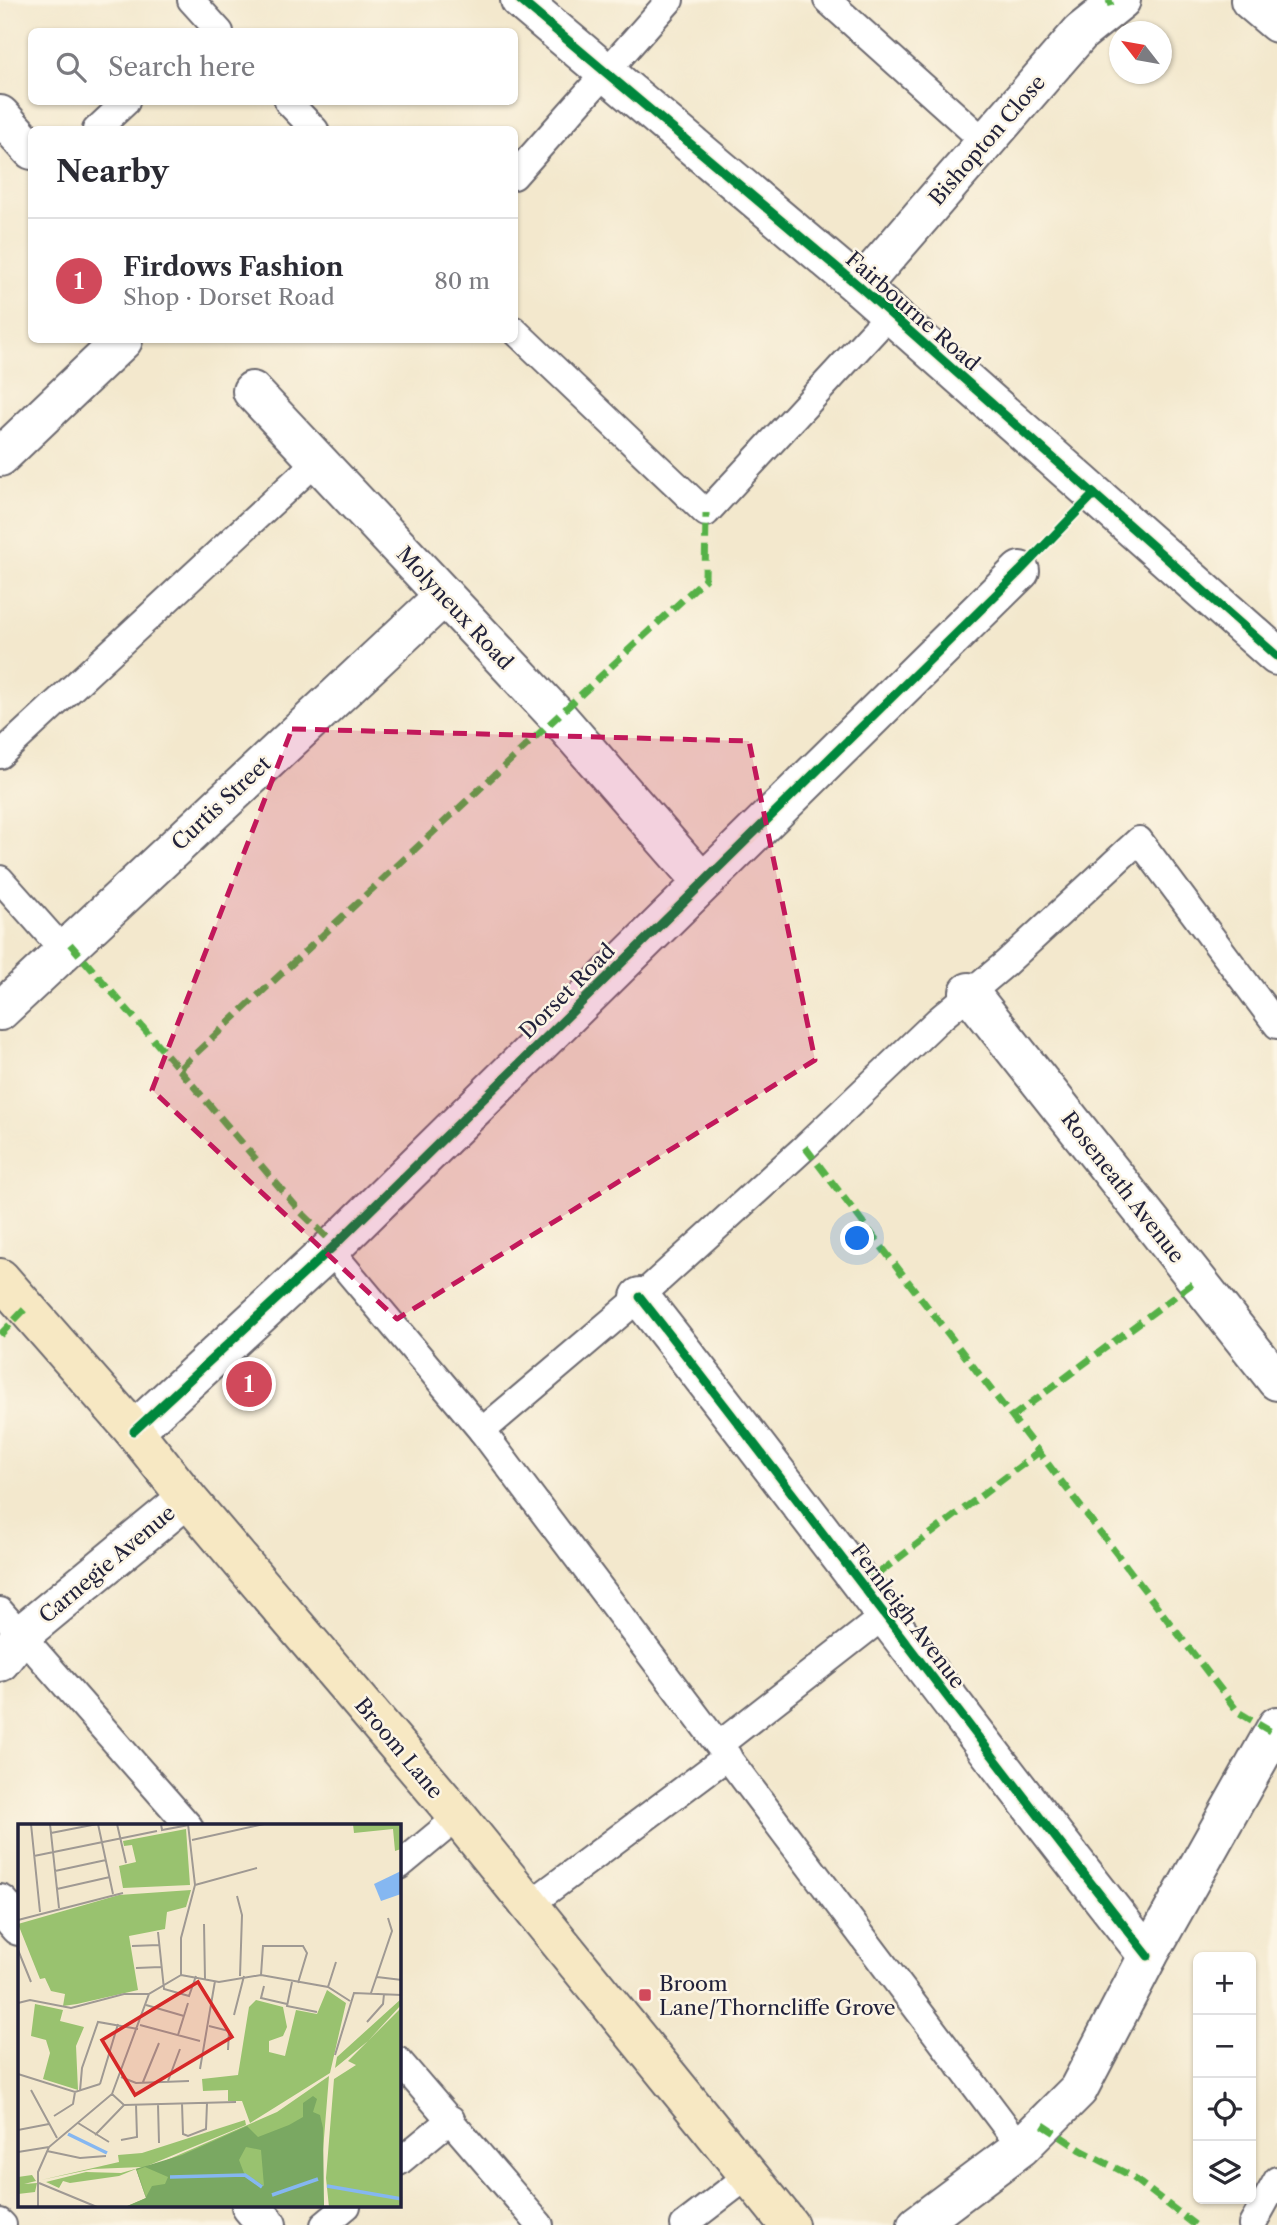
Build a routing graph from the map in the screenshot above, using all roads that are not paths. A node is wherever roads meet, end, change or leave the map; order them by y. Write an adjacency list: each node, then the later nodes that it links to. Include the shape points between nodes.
1 (191, 0): 8 (lane)
2 (520, 0): 9 (street, Fairbourne Road)
3 (670, 0): 9 (lane)
4 (827, 0): 15 (lane)
5 (1121, 0): 15 (street, Bishopton Close, via 1081,32)
6 (1250, 0): 7 (street)
7 (1277, 23)
8 (210, 28)
9 (606, 73): 17 (lane); 18 (street, Fairbourne Road)
10 (123, 105): 13 (lane)
11 (291, 105): 14 (lane)
12 (0, 115): 16 (street)
13 (100, 126)
14 (311, 126)
15 (985, 142): 18 (street, Bishopton Close)
16 (28, 146)
17 (518, 172)
18 (860, 287): 19 (street, Fairbourne Road)
19 (890, 314): 20 (lane, via 706,513); 27 (street, Fairbourne Road)
20 (518, 334)
21 (120, 343): 23 (street)
22 (252, 391): 24 (street, Molyneux Road)
23 (0, 457)
24 (317, 461): 26 (street, Molyneux Road); 28 (lane)
25 (1020, 572): 30 (street, Dorset Road)
26 (444, 596): 30 (street, Molyneux Road); 31 (street, Curtis Street)
27 (1277, 656)
28 (0, 755)
29 (0, 879): 31 (lane)
30 (702, 882): 35 (street, Dorset Road)
31 (64, 951): 33 (street, Curtis Street)
32 (969, 992): 34 (lane, via 1139,840); 37 (lane); 38 (street, Roseneath Avenue)
33 (0, 1011)
34 (1277, 1025)
35 (330, 1250): 39 (street, Dorset Road); 40 (lane)
36 (0, 1278): 39 (main road, Broom Lane)
37 (640, 1297): 40 (lane); 42 (street, Fernleigh Avenue)
38 (1277, 1381)
39 (134, 1430): 41 (main road, Broom Lane)
40 (482, 1431): 45 (lane)
41 (187, 1498): 43 (street, Carnegie Avenue); 46 (main road, Broom Lane)
42 (885, 1615): 45 (lane); 50 (street, Fernleigh Avenue)
43 (7, 1635): 47 (lane, via 50,1669)
44 (1277, 1726): 50 (street)
45 (724, 1750): 49 (lane); 53 (lane)
46 (458, 1817): 48 (lane); 49 (main road, Broom Lane)
47 (187, 1824)
48 (401, 1864)
49 (529, 1905): 55 (main road, Broom Lane)
50 (1148, 1956): 53 (street, via 1077,2090)
51 (401, 2063): 52 (lane)
52 (450, 2119): 54 (lane); 61 (lane)
53 (1021, 2147): 64 (street)
54 (401, 2160)
55 (749, 2175): 62 (lane); 63 (main road, Broom Lane)
56 (1277, 2180): 65 (lane)
57 (253, 2208): 59 (street)
58 (345, 2208): 60 (lane)
59 (267, 2225)
60 (324, 2225)
61 (540, 2225)
62 (684, 2225)
63 (789, 2225)
64 (917, 2225)
65 (1252, 2225)

